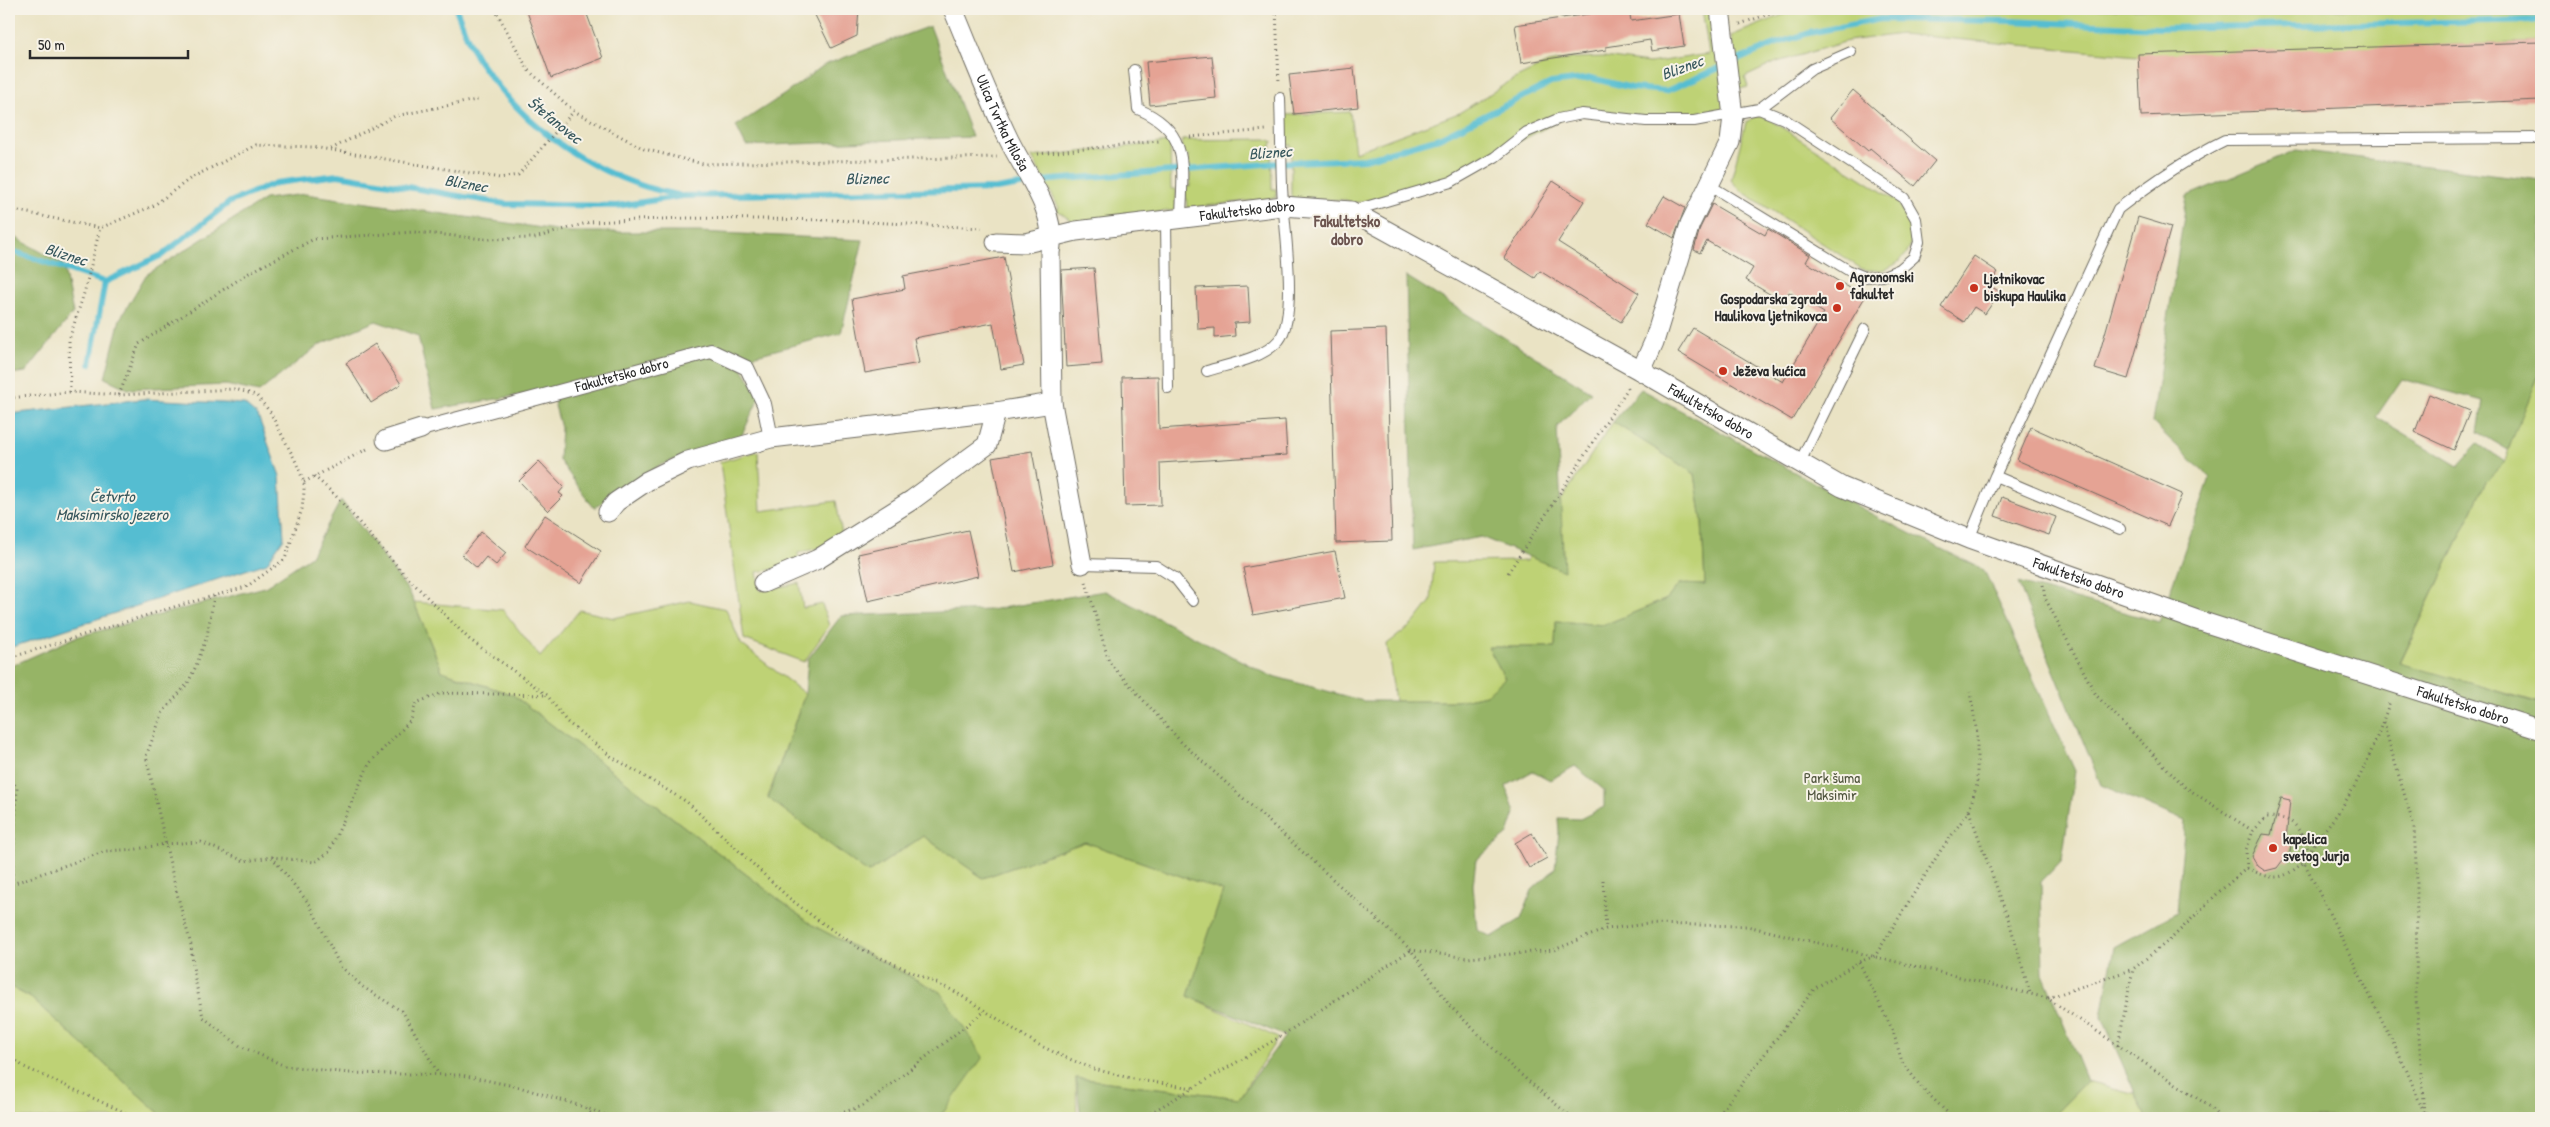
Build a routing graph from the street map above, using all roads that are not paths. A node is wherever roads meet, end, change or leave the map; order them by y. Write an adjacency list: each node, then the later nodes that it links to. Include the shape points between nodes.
1 (952, 9): 13 (street, Ulica Tvrtka Miloša, via 1009,140 1044,207)
2 (1720, 9): 7 (street)
3 (1852, 52): 6 (lane, via 1812,69)
4 (1134, 70): 12 (lane, via 1138,109 1156,116 1176,139 1182,186)
5 (1280, 98): 10 (lane)
6 (1759, 109): 7 (lane); 9 (lane, via 1784,119 1904,198 1916,219 1919,242 1914,257 1900,269 1883,276 1865,277 1848,270)
7 (1733, 116): 9 (street, via 1730,142); 11 (lane, via 1694,121 1646,121 1582,114 1558,119 1527,132 1495,156 1450,182)
8 (2541, 138): 25 (lane, via 2225,140 2207,149 2118,209)
9 (1710, 185): 16 (street, via 1690,224 1654,342)
10 (1283, 206): 11 (street, Fakultetsko dobro); 12 (street, Fakultetsko dobro); 17 (lane, via 1289,284 1288,320 1280,340 1264,352)
11 (1351, 211): 16 (street, Fakultetsko dobro)
12 (1174, 219): 13 (street, Fakultetsko dobro); 18 (lane)
13 (1053, 236): 14 (street, Fakultetsko dobro, via 1026,243); 19 (street, via 1050,253)
14 (996, 242)
15 (1865, 329): 24 (lane)
16 (1640, 371): 24 (street, Fakultetsko dobro)
17 (1207, 372)
18 (1168, 388)
19 (1052, 402): 20 (street); 29 (street)
20 (996, 412): 22 (street); 30 (street, via 987,445 912,500 818,559)
21 (421, 430): 22 (street, Fakultetsko dobro, via 711,351 748,368 764,404); 23 (street)
22 (771, 438): 26 (street, via 688,461 647,481 616,502)
23 (386, 440)
24 (1800, 462): 28 (street, Fakultetsko dobro, via 1842,486)
25 (1995, 476): 27 (lane); 28 (lane)
26 (608, 512)
27 (2120, 529)
28 (1969, 539): 32 (street, Fakultetsko dobro, via 2196,620)
29 (1082, 564): 31 (lane, via 1156,566 1175,578)
30 (763, 583)
31 (1193, 601)
32 (2541, 730)

